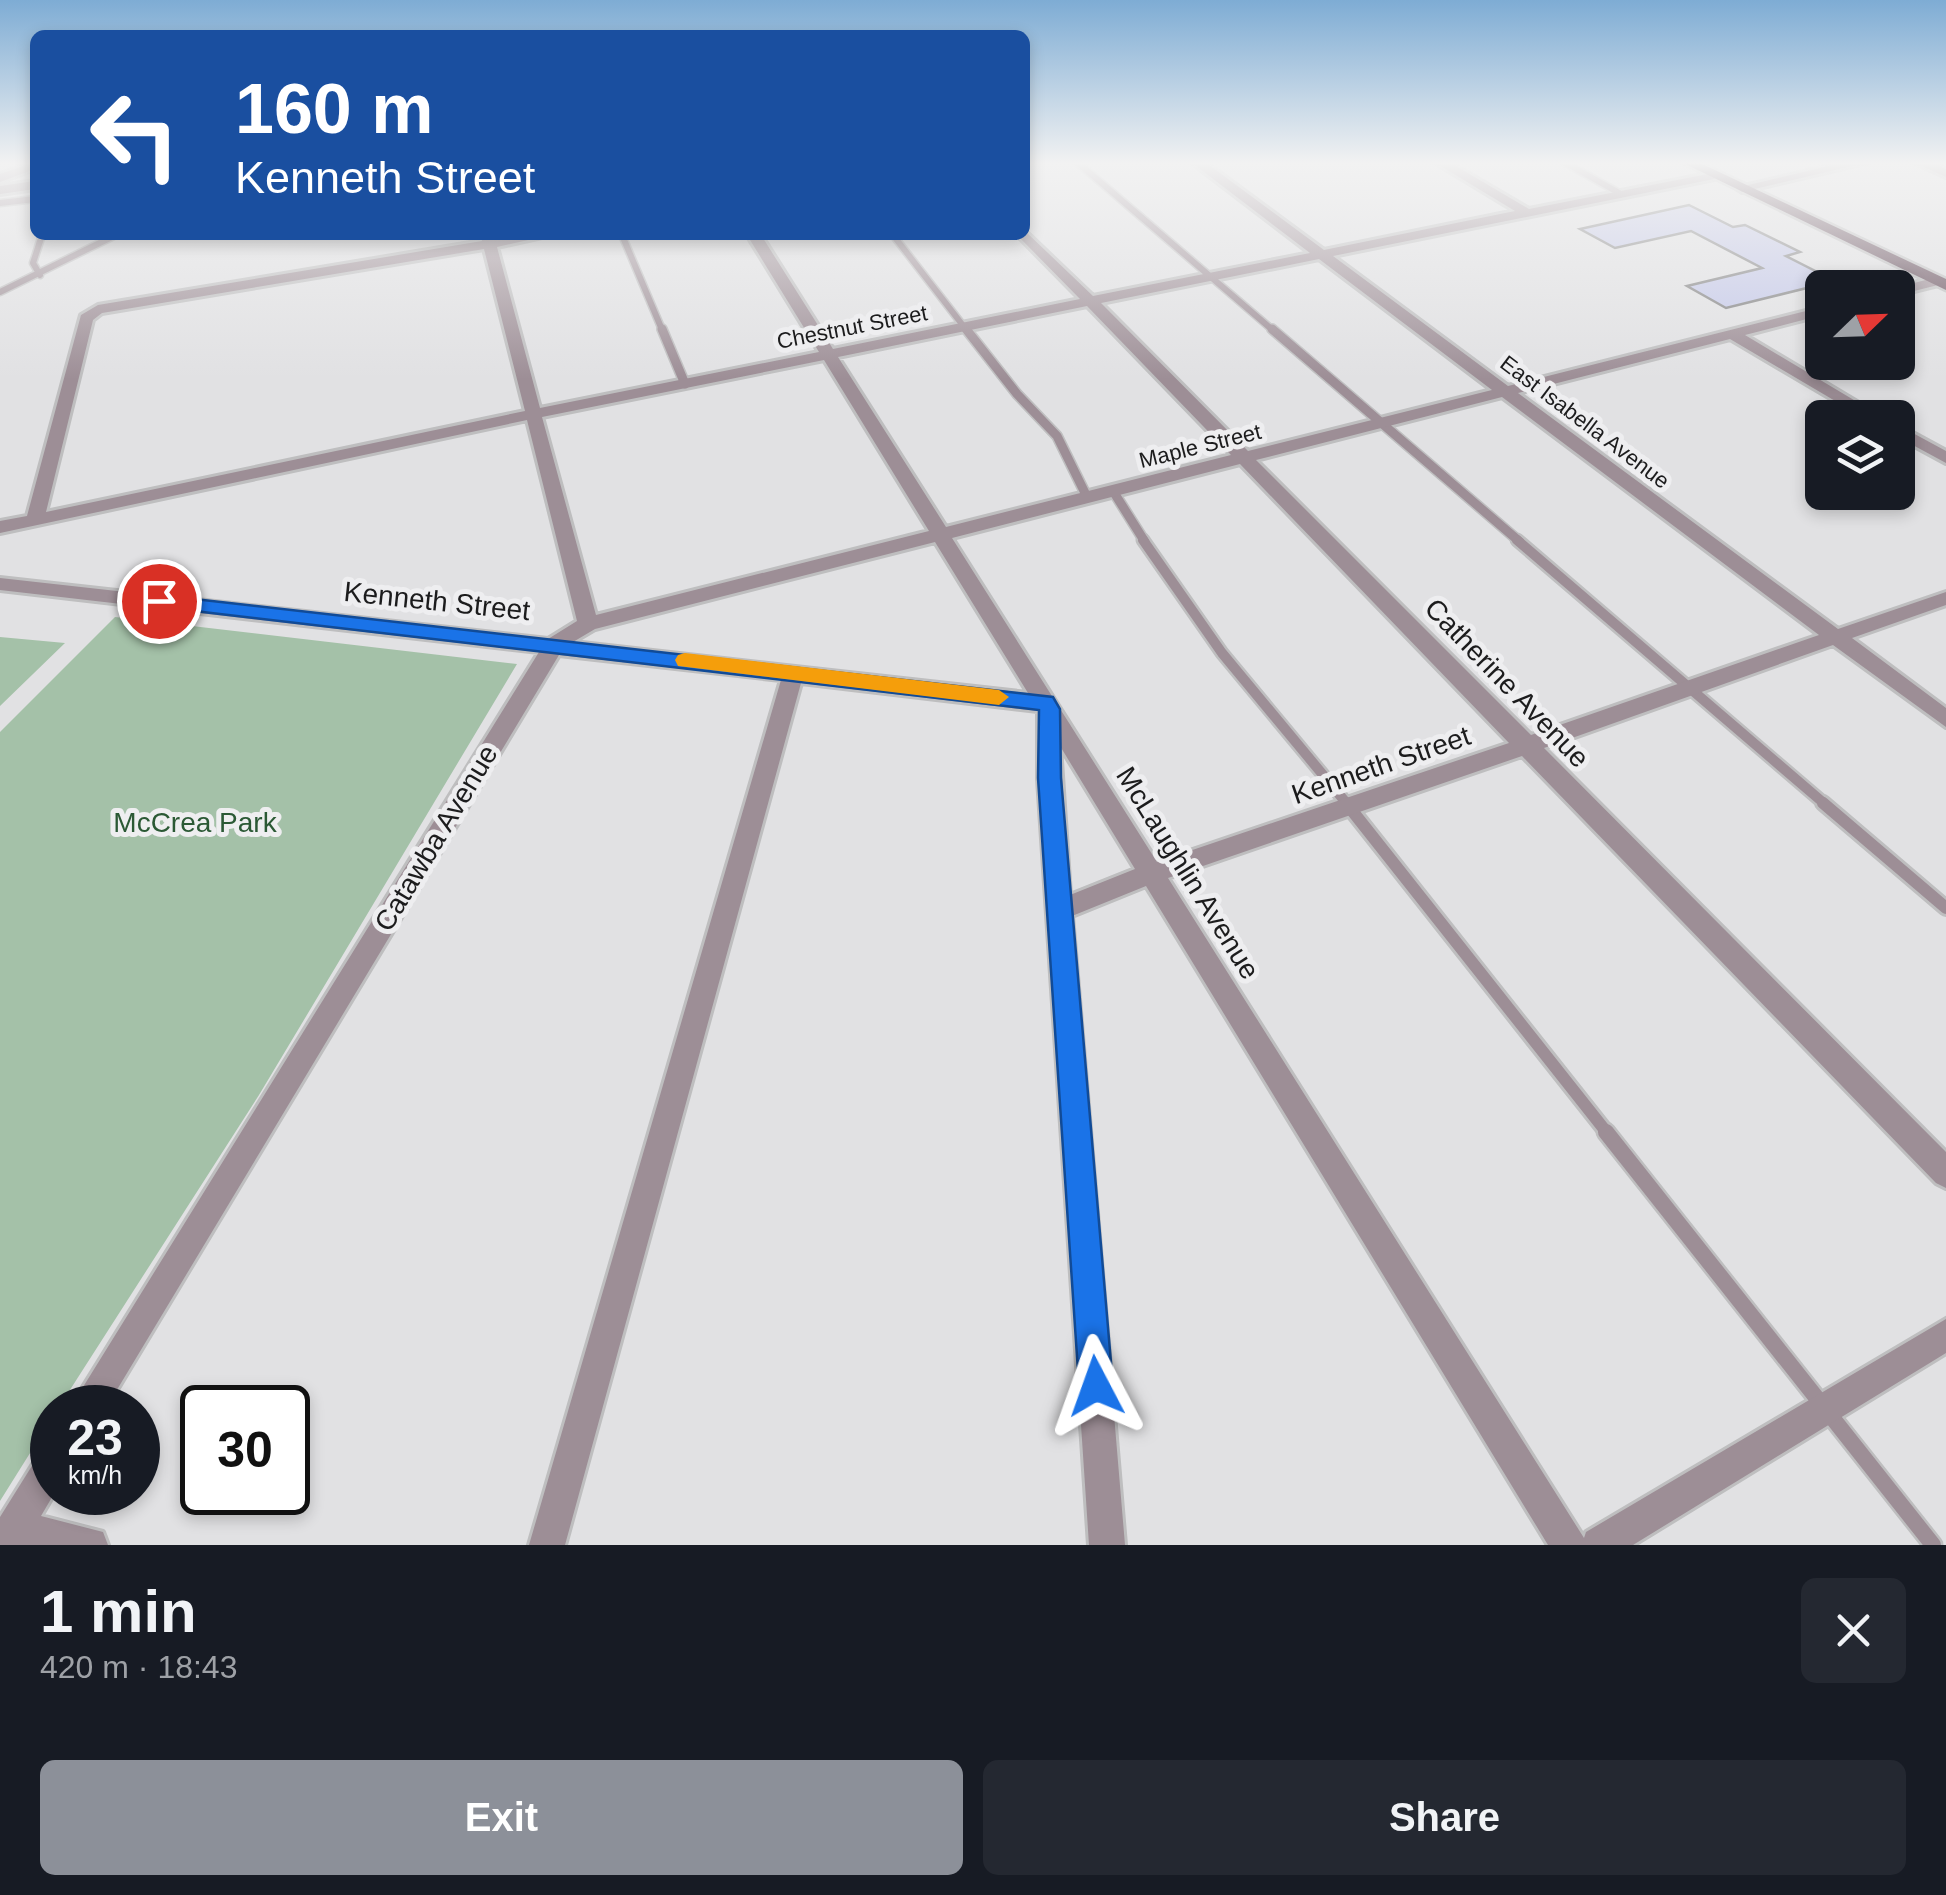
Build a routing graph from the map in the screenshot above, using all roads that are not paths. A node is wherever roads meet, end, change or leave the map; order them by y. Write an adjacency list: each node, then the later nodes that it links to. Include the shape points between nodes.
1 (1160, 234): 15 (lane)
2 (1294, 234): 13 (street, East Isabella Avenue)
3 (1425, 234): 13 (street, Chestnut Street)
4 (1839, 234): 16 (main road)
5 (40, 240): 14 (lane, via 33,263)
6 (106, 240): 14 (lane)
7 (482, 240): 34 (street, via 109,306 86,318)
8 (488, 240): 27 (street)
9 (624, 240): 24 (lane)
10 (757, 240): 23 (street, McLaughlin Avenue)
11 (896, 240): 21 (lane)
12 (1030, 240): 19 (street, Catherine Avenue)
13 (1322, 255): 15 (street, Chestnut Street); 25 (street, East Isabella Avenue)
14 (40, 275): 18 (lane)
15 (1211, 278): 19 (street, Chestnut Street); 28 (lane)
16 (1941, 283): 17 (street)
17 (1915, 288)
18 (0, 292)
19 (1090, 302): 21 (street, Chestnut Street); 30 (street, Catherine Avenue)
20 (1805, 315): 22 (street, Maple Street)
21 (964, 328): 23 (street, Chestnut Street); 33 (lane, via 1057,436)
22 (1733, 334): 25 (street, Maple Street); 26 (street)
23 (828, 354): 24 (street, Chestnut Street); 36 (street, McLaughlin Avenue)
24 (685, 384): 27 (street, Chestnut Street)
25 (1506, 391): 28 (street, Maple Street); 40 (street, East Isabella Avenue)
26 (1845, 400)
27 (534, 414): 34 (street, Chestnut Street); 39 (street)
28 (1381, 424): 30 (street, Maple Street); 43 (lane)
29 (1915, 440): 31 (street)
30 (1246, 458): 32 (street, Maple Street); 46 (street, Catherine Avenue)
31 (1946, 458)
32 (1113, 491): 33 (street, Maple Street); 47 (lane, via 1222,653)
33 (1088, 498): 36 (street, Maple Street)
34 (34, 521): 35 (street, Chestnut Street)
35 (0, 527)
36 (941, 534): 39 (street, Maple Street); 44 (street, McLaughlin Avenue)
37 (0, 584): 41 (street, Kenneth Street)
38 (1946, 598): 40 (street, Kenneth Street)
39 (588, 624): 41 (street, Catawba Avenue)
40 (1836, 638): 43 (street, Kenneth Street); 45 (street, East Isabella Avenue)
41 (556, 644): 42 (street, Kenneth Street); 53 (street, Catawba Avenue)
42 (793, 674): 44 (street, Kenneth Street); 58 (street)
43 (1690, 688): 46 (street, Kenneth Street); 49 (lane)
44 (1047, 706): 48 (street, McLaughlin Avenue); 50 (street)
45 (1946, 719)
46 (1526, 746): 47 (street, Kenneth Street); 51 (street, Catherine Avenue)
47 (1349, 808): 48 (street, Kenneth Street); 54 (lane)
48 (1153, 873): 50 (street, Kenneth Street); 60 (street, McLaughlin Avenue)
49 (1946, 908)
50 (1062, 909): 59 (street)
51 (1946, 1173)
52 (1946, 1335): 54 (street)
53 (102, 1385)
54 (1820, 1408): 61 (street); 62 (lane)
55 (30, 1501): 56 (street)
56 (9, 1536): 57 (street)
57 (90, 1545)
58 (547, 1545)
59 (1107, 1545)
60 (1569, 1545)
61 (1599, 1545)
62 (1933, 1545)

